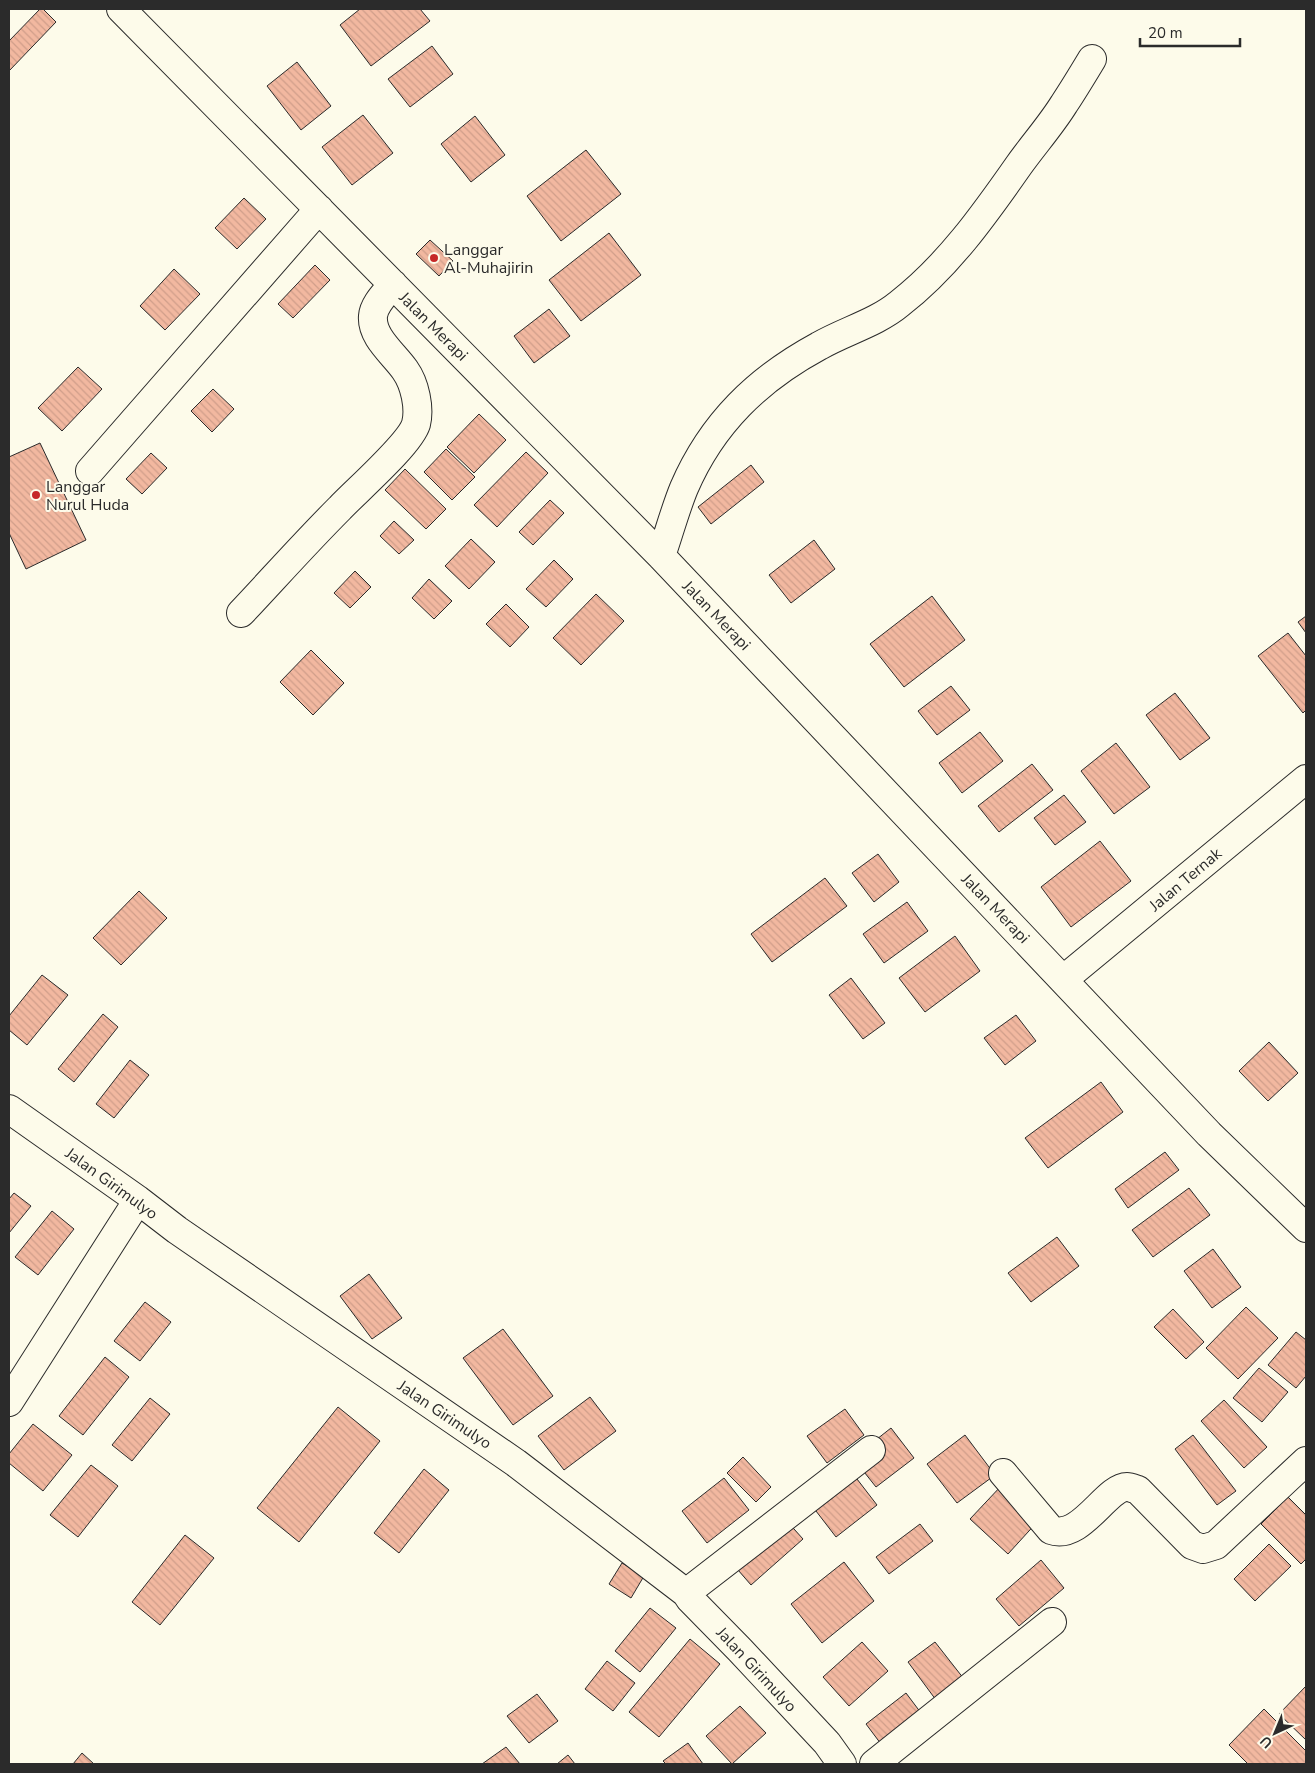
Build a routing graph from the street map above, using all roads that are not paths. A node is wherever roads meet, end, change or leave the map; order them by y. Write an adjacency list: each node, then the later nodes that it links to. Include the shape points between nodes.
1 (120, 9): 3 (street, Jalan Merapi)
2 (1092, 59): 6 (street, via 1064,105 986,213 934,274 898,306 788,365 732,411 706,445 684,488)
3 (319, 209): 4 (street, Jalan Merapi); 5 (street)
4 (393, 284): 6 (street, Jalan Merapi); 7 (street, via 375,307 373,316 377,334 406,372 414,392 418,414 415,427 404,443)
5 (90, 471)
6 (661, 556): 9 (street, Jalan Merapi)
7 (241, 613)
8 (1306, 779): 9 (street, Jalan Ternak)
9 (1064, 979): 12 (street, Jalan Merapi, via 1209,1134)
10 (9, 1109): 11 (street, Jalan Girimulyo)
11 (138, 1200): 13 (street); 17 (street, Jalan Girimulyo, via 516,1463)
12 (1306, 1228)
13 (9, 1402)
14 (871, 1450): 17 (street)
15 (1306, 1461): 16 (street, via 1216,1545 1203,1549 1192,1545 1138,1490 1127,1487 1117,1490 1086,1520 1058,1533 1051,1530)
16 (1003, 1473)
17 (686, 1592): 19 (street, Jalan Girimulyo, via 827,1743)
18 (1052, 1622): 20 (street)
19 (842, 1764)
20 (874, 1764)

